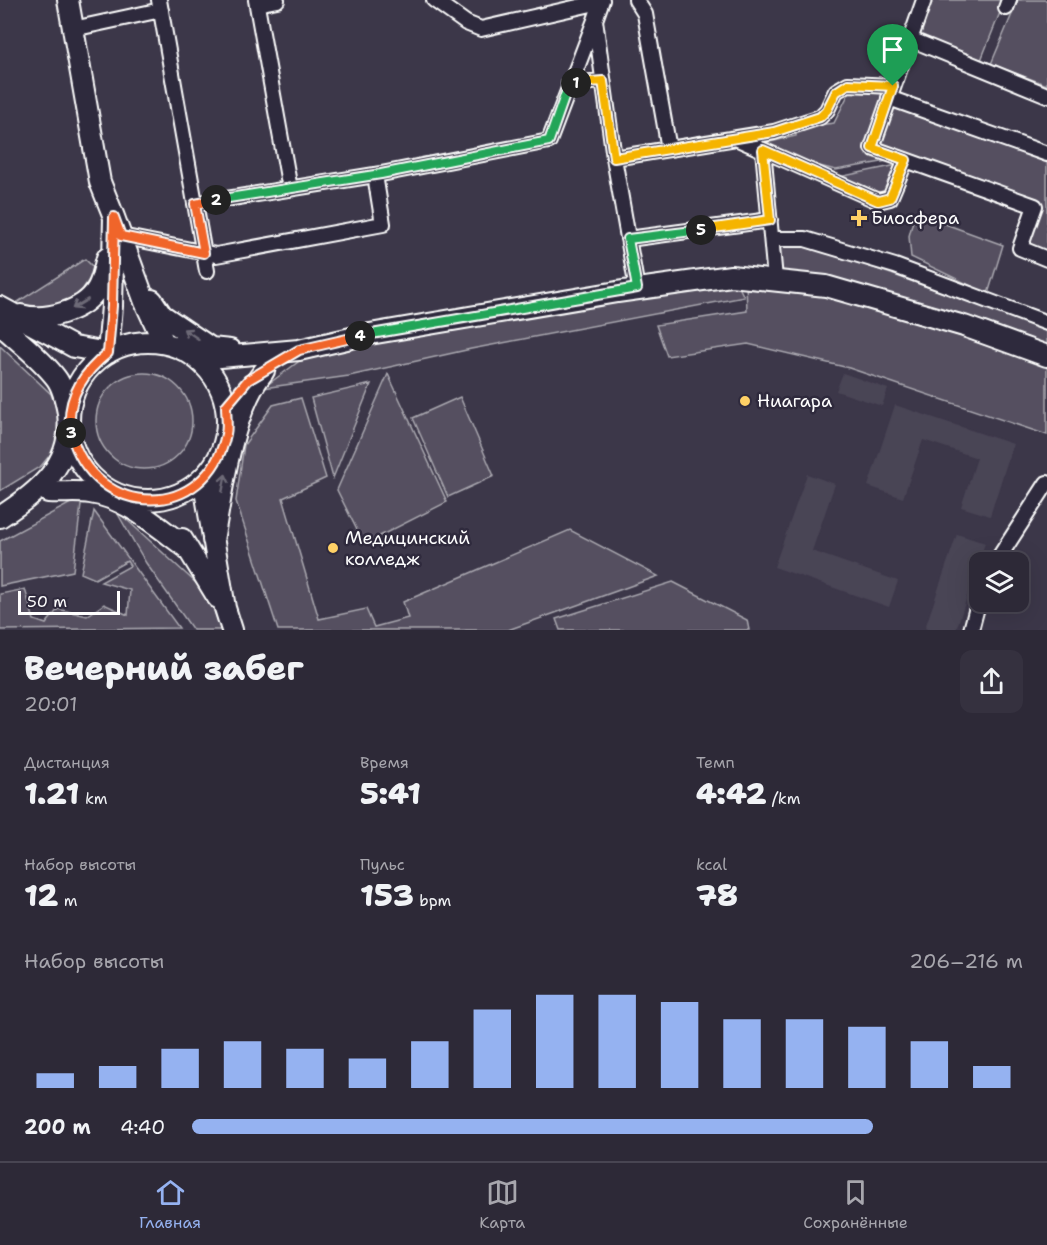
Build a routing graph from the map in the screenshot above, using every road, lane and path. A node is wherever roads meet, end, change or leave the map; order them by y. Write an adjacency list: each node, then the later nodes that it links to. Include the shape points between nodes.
1 (68, 0): 11 (main road)
2 (277, 0): 7 (street)
3 (435, 0): 9 (street)
4 (636, 0): 18 (street, via 645,14)
5 (924, 0): 12 (street)
6 (601, 1): 9 (street, via 482,29 466,23); 10 (street)
7 (257, 2): 24 (street)
8 (160, 5): 11 (street); 25 (street)
9 (450, 5)
10 (595, 20): 13 (street); 14 (street)
11 (73, 29): 27 (main road, via 100,182)
12 (910, 39): 15 (street); 16 (street)
13 (603, 81): 14 (street); 21 (street)
14 (569, 84): 23 (street, via 549,141)
15 (891, 92): 17 (street, via 848,84 836,92 820,117); 20 (street); 22 (street, via 872,148)
16 (1047, 95)
17 (738, 139): 18 (street); 19 (street)
18 (669, 149): 21 (street)
19 (763, 150): 22 (street, via 878,201 890,198); 26 (street)
20 (1047, 154)
21 (614, 158): 28 (street)
22 (906, 160): 31 (street, via 1035,206 1020,248)
23 (375, 175): 24 (street); 30 (street, via 382,224 216,255)
24 (291, 189): 25 (street)
25 (195, 204): 30 (street)
26 (770, 220): 28 (street); 29 (street)
27 (116, 230): 30 (street); 33 (main road); 36 (main road, one-way to 36, via 97,289 86,302 47,318); 39 (main road)
28 (628, 239): 35 (street)
29 (772, 239): 34 (street); 37 (street, via 805,239 895,266)
30 (204, 253): 32 (street)
31 (1047, 259)
32 (207, 271)
33 (134, 273): 38 (main road); 42 (main road, one-way to 33, via 211,348 162,315)
34 (775, 279): 35 (main road, via 730,276); 40 (main road, via 826,286 896,305)
35 (637, 288): 42 (main road, via 364,335)
36 (2, 314): 39 (main road, via 74,347); 43 (main road)
37 (1047, 323)
38 (164, 343): 39 (main road, via 126,345); 41 (main road)
39 (108, 353): 45 (main road, via 90,367 77,386 70,407)
40 (1047, 356)
41 (198, 359): 42 (main road); 44 (main road, via 211,372)
42 (265, 362): 44 (main road); 52 (main road, one-way to 42, via 241,416)
43 (47, 369): 45 (main road, via 57,379); 49 (main road, via 64,407 64,436)
44 (226, 406): 47 (main road, via 227,433 219,457)
45 (70, 430): 46 (main road, via 76,453); 49 (main road, via 63,458)
46 (89, 473): 49 (main road); 50 (main road, via 122,496)
47 (203, 478): 50 (main road, via 175,495); 52 (main road)
48 (1047, 483): 54 (street)
49 (47, 487): 51 (main road); 53 (main road, via 92,493 135,511)
50 (142, 500): 53 (main road, via 171,522)
51 (0, 517)
52 (213, 540): 55 (main road)
53 (188, 548): 55 (main road)
54 (1002, 552)
55 (225, 608): 57 (main road)
56 (976, 612): 58 (street)
57 (232, 630)
58 (971, 630)

